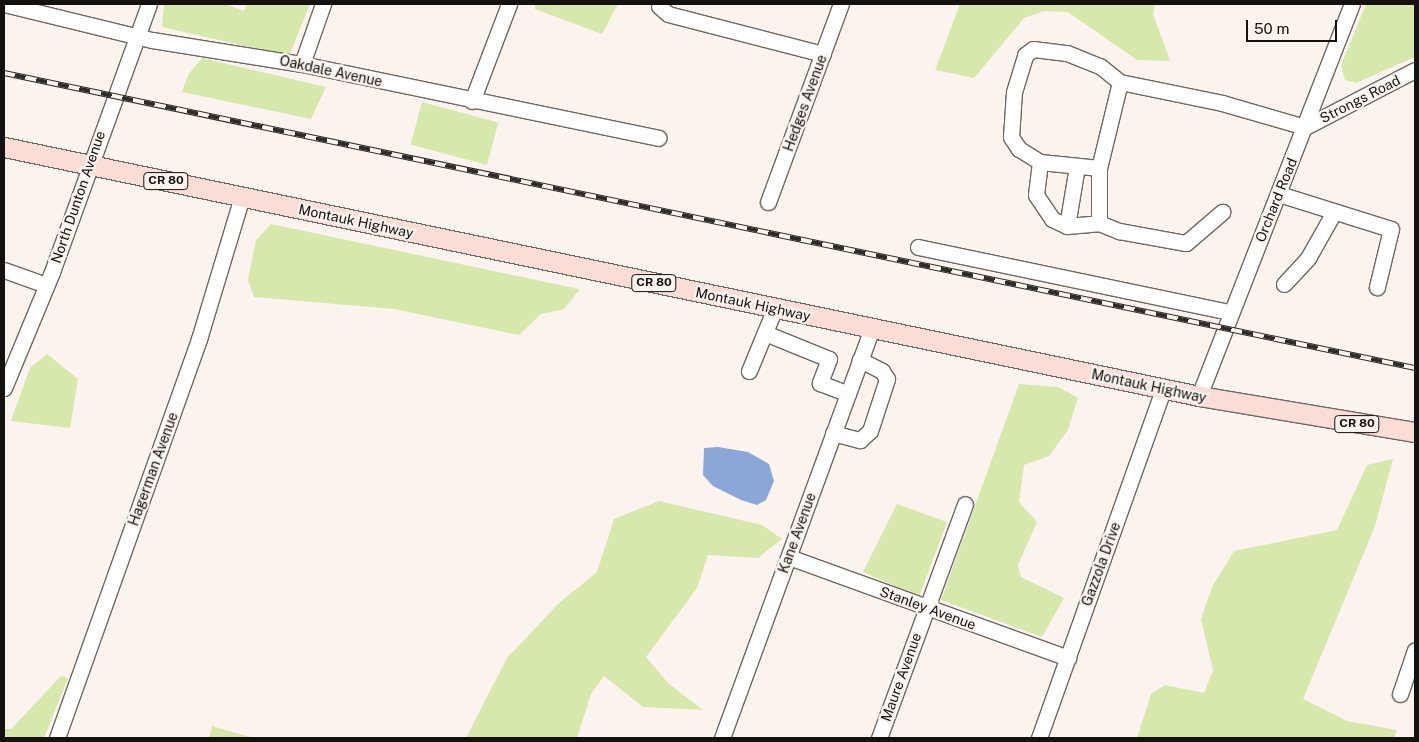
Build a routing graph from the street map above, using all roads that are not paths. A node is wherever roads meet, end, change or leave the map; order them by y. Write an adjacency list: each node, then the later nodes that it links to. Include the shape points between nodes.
1 (4, 4): 8 (street, Oakdale Avenue)
2 (149, 4): 8 (street, North Dunton Avenue)
3 (323, 4): 10 (street)
4 (509, 4): 13 (street)
5 (842, 4): 9 (street, Hedges Avenue)
6 (1352, 4): 14 (street, Orchard Road)
7 (659, 6): 9 (street, via 668,14)
8 (136, 37): 10 (street, Oakdale Avenue); 18 (street, North Dunton Avenue)
9 (823, 54): 23 (street, Hedges Avenue)
10 (302, 64): 13 (street, Oakdale Avenue)
11 (1415, 70): 14 (street, Strongs Road)
12 (1120, 82): 14 (street, via 1222,103); 17 (street, via 1100,66 1067,53 1046,48 1025,55 1014,92 1011,137 1019,149); 20 (street)
13 (472, 101): 15 (street, Oakdale Avenue)
14 (1305, 127): 21 (street, Orchard Road)
15 (658, 138)
16 (4, 147): 18 (main road, Montauk Highway / CR 80)
17 (1040, 162): 19 (street); 27 (street, via 1036,195 1052,219)
18 (89, 165): 22 (main road, Montauk Highway / CR 80); 31 (street, North Dunton Avenue)
19 (1078, 166): 20 (street); 27 (street)
20 (1099, 168): 26 (street)
21 (1279, 194): 25 (street); 34 (street, Orchard Road)
22 (242, 197): 33 (main road, Montauk Highway / CR 80); 51 (street, Hagerman Avenue, via 200,340)
23 (768, 202)
24 (1222, 212): 26 (street, via 1186,243 1119,231)
25 (1334, 212): 30 (street, via 1308,258); 32 (street, via 1391,229)
26 (1099, 223): 27 (street)
27 (1067, 226)
28 (918, 247): 34 (street)
29 (4, 270): 31 (street)
30 (1284, 284)
31 (46, 285): 39 (street, North Dunton Avenue)
32 (1377, 287)
33 (775, 308): 35 (main road, Montauk Highway / CR 80); 36 (street)
34 (1230, 312): 42 (street, Orchard Road)
35 (872, 328): 37 (street, Kane Avenue); 40 (main road, Montauk Highway / CR 80)
36 (765, 333): 38 (street); 41 (street, via 829,359 820,383)
37 (860, 360): 41 (street, Kane Avenue); 44 (street, via 882,371 887,379 870,431 860,440)
38 (749, 371)
39 (4, 388)
40 (1163, 389): 42 (main road, Montauk Highway / CR 80); 49 (street, Gazzola Drive)
41 (848, 394): 44 (street, Kane Avenue)
42 (1199, 396): 43 (main road, Montauk Highway / CR 80)
43 (1415, 432)
44 (834, 434): 46 (street, Kane Avenue)
45 (965, 504): 47 (street, Maure Avenue)
46 (789, 557): 47 (street, Stanley Avenue); 52 (street, Kane Avenue)
47 (926, 608): 49 (street, Stanley Avenue); 53 (street, Maure Avenue)
48 (1415, 650): 50 (street)
49 (1068, 658): 54 (street, Gazzola Drive)
50 (1400, 694)
51 (58, 738)
52 (722, 738)
53 (879, 738)
54 (1039, 738)

